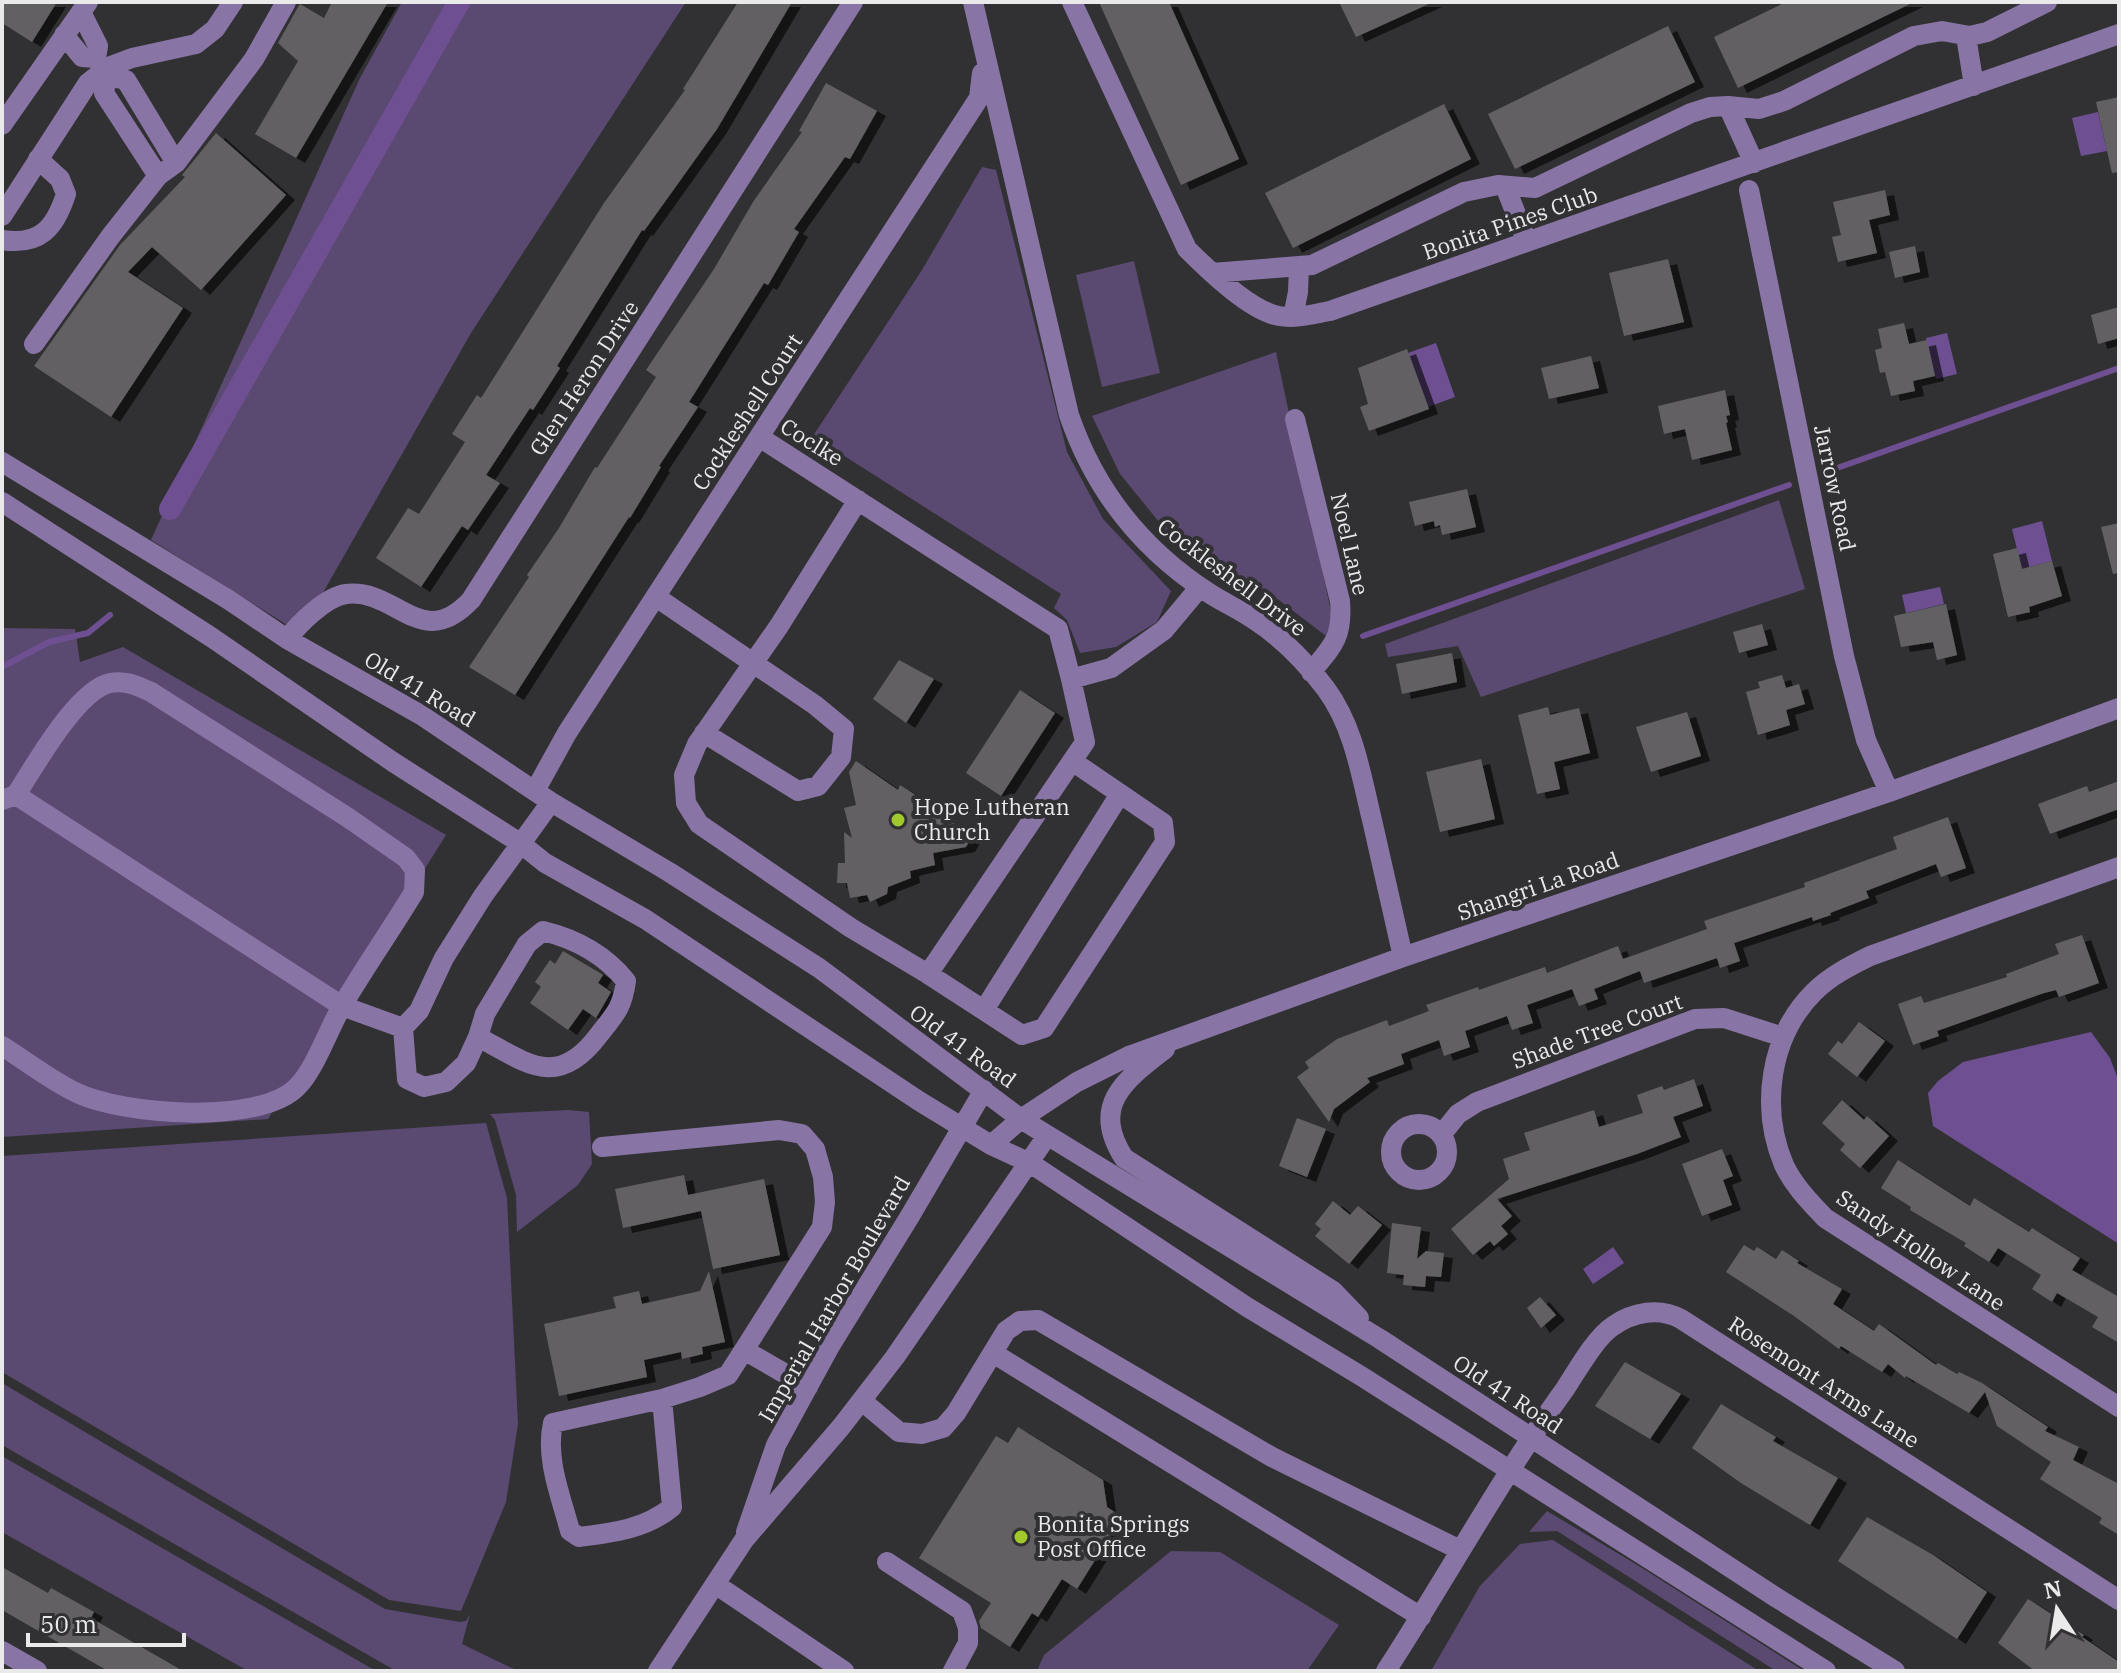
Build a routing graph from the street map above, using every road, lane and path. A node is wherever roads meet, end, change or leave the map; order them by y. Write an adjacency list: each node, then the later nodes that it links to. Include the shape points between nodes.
1 (233, 2): 12 (street, via 215,29 196,44)
2 (286, 2): 19 (street, via 254,59)
3 (853, 2): 38 (street, Glen Heron Drive, via 471,600 441,620 414,619 381,601 345,594 300,621)
4 (973, 2): 11 (street, Cockleshell Drive)
5 (1072, 2): 28 (street, Bonita Pines Club, via 1187,249)
6 (2047, 2): 10 (street, via 1987,32)
7 (84, 7): 9 (street); 12 (street)
8 (2119, 34): 13 (street, Bonita Pines Club)
9 (64, 35): 12 (street, via 82,57); 16 (street)
10 (1966, 36): 13 (street); 14 (street, via 1942,31 1914,36 1784,101 1759,109)
11 (984, 57): 32 (street, Cockleshell Court, via 979,98); 36 (street, Cockleshell Drive, via 1079,444 1126,522)
12 (102, 68): 15 (street, via 126,80); 17 (street, via 104,93); 18 (street)
13 (1974, 86): 20 (street, Bonita Pines Club)
14 (1728, 106): 20 (street); 22 (street, via 1691,113 1535,188)
15 (146, 114): 17 (street); 19 (street)
16 (2, 125)
17 (126, 127): 21 (street)
18 (38, 159): 24 (street); 25 (street, via 60,179 66,194 59,216 42,236)
19 (176, 163): 21 (street)
20 (1754, 163): 26 (street, Bonita Pines Club)
21 (158, 176): 30 (street)
22 (1505, 186): 26 (street); 27 (street, via 1464,192)
23 (1749, 190): 45 (street, Jarrow Road, via 1844,656 1866,740)
24 (2, 216)
25 (2, 240)
26 (1527, 242): 29 (street, Bonita Pines Club, via 1330,311)
27 (1299, 267): 28 (street); 29 (street)
28 (1212, 273): 29 (street, Bonita Pines Club, via 1264,309)
29 (1293, 317)
30 (34, 344)
31 (1295, 419): 40 (street, Noel Lane, via 1342,622 1336,642)
32 (759, 437): 34 (street, Coclke); 37 (street, Cockleshell Court)
33 (2, 462): 38 (street, Old 41 Road)
34 (858, 500): 39 (street); 41 (street, Coclke, via 1058,629)
35 (2, 502): 49 (street)
36 (1200, 587): 40 (street, Cockleshell Drive, via 1258,621); 41 (street, via 1164,630 1111,668)
37 (656, 597): 39 (street); 47 (street, Cockleshell Court, via 567,733)
38 (287, 639): 47 (street, Old 41 Road, via 421,715)
39 (752, 664): 43 (street); 43 (street, via 844,729 841,757 818,786 798,791)
40 (1311, 672): 51 (street, Cockleshell Drive, via 1349,730)
41 (1071, 679): 44 (street, Coclke, via 1085,742)
42 (2119, 708): 45 (street, Shangri La Road)
43 (704, 733): 52 (street, via 684,775 686,803 699,824)
44 (1072, 761): 46 (street); 52 (street, Coclke)
45 (1889, 792): 51 (street, Shangri La Road)
46 (1120, 794): 54 (street); 54 (street, via 1163,823 1165,842 1044,1028 1022,1035)
47 (543, 795): 49 (street, Cockleshell Court); 60 (street, Old 41 Road, via 819,968)
48 (9, 798): 53 (street); 53 (street, via 89,695 107,683 127,681 151,692 347,817 415,870 414,892)
49 (520, 843): 55 (street, Cockleshell Court, via 444,958 419,1011); 62 (street)
50 (2119, 867): 58 (street, Sandy Hollow Lane, via 1850,966 1812,994)
51 (1403, 957): 57 (street, Shangri La Road)
52 (928, 974): 54 (street)
53 (342, 1006): 55 (street); 59 (street, via 301,1084 265,1107 242,1110 145,1112 110,1105 75,1092)
54 (984, 1010)
55 (403, 1028): 56 (street, via 407,1079 424,1087 446,1082 466,1063)
56 (478, 1037): 56 (street, via 485,1014 527,944 543,931 568,937 612,964 626,981 622,1005 586,1052 568,1066 539,1067)
57 (1181, 1037): 61 (street, Shangri La Road, via 1077,1082); 68 (street, via 1117,1092 1110,1125 1124,1158 1333,1291)
58 (1783, 1037): 63 (street, Shade Tree Court, via 1724,1018 1695,1019 1477,1102); 74 (street, Sandy Hollow Lane, via 1771,1083 1771,1111 1785,1167 1803,1195 1852,1237)
59 (2, 1046)
60 (984, 1090): 61 (street, Old 41 Road); 62 (street, Imperial Harbor Boulevard)
61 (1021, 1119): 64 (street, Old 41 Road); 65 (street, Shangri La Road)
62 (961, 1126): 65 (street); 71 (street, Imperial Harbor Boulevard)
63 (1441, 1135)
64 (1047, 1136): 67 (street, Imperial Harbor Boulevard); 68 (street, Old 41 Road)
65 (991, 1145): 67 (street)
66 (602, 1147): 69 (street, via 779,1130 802,1134 815,1149 823,1177 822,1227)
67 (1030, 1163): 73 (street, Imperial Harbor Boulevard); 76 (street, via 1247,1307)
68 (1380, 1339): 75 (street, Old 41 Road)
69 (744, 1350): 71 (street); 72 (street, via 728,1375)
70 (993, 1353): 73 (street, via 943,1428 922,1434 899,1432); 78 (street, via 1006,1331 1020,1321 1038,1320 1272,1457); 82 (street)
71 (808, 1387): 77 (street, Imperial Harbor Boulevard, via 776,1445)
72 (662, 1399): 72 (street, via 553,1423 551,1459 570,1531 579,1537 646,1524 672,1507)
73 (862, 1401): 77 (street, Imperial Harbor Boulevard)
74 (2119, 1407)
75 (1530, 1437): 76 (street, Rosemont Arms Lane); 81 (street, Rosemont Arms Lane, via 1613,1326 1635,1315 1669,1312); 90 (street, Old 41 Road)
76 (1509, 1470): 78 (street, Rosemont Arms Lane); 89 (street)
77 (744, 1540): 80 (street, Imperial Harbor Boulevard)
78 (1460, 1550): 82 (street, Rosemont Arms Lane)
79 (887, 1562): 87 (street, via 962,1611 968,1643)
80 (715, 1584): 85 (street, Imperial Harbor Boulevard); 86 (street)
81 (2119, 1600)
82 (1421, 1617): 88 (street, Rosemont Arms Lane)
83 (2, 1651): 84 (street)
84 (37, 1671)
85 (658, 1671)
86 (844, 1671)
87 (953, 1671)
88 (1386, 1671)
89 (1826, 1671)
90 (1895, 1671)

